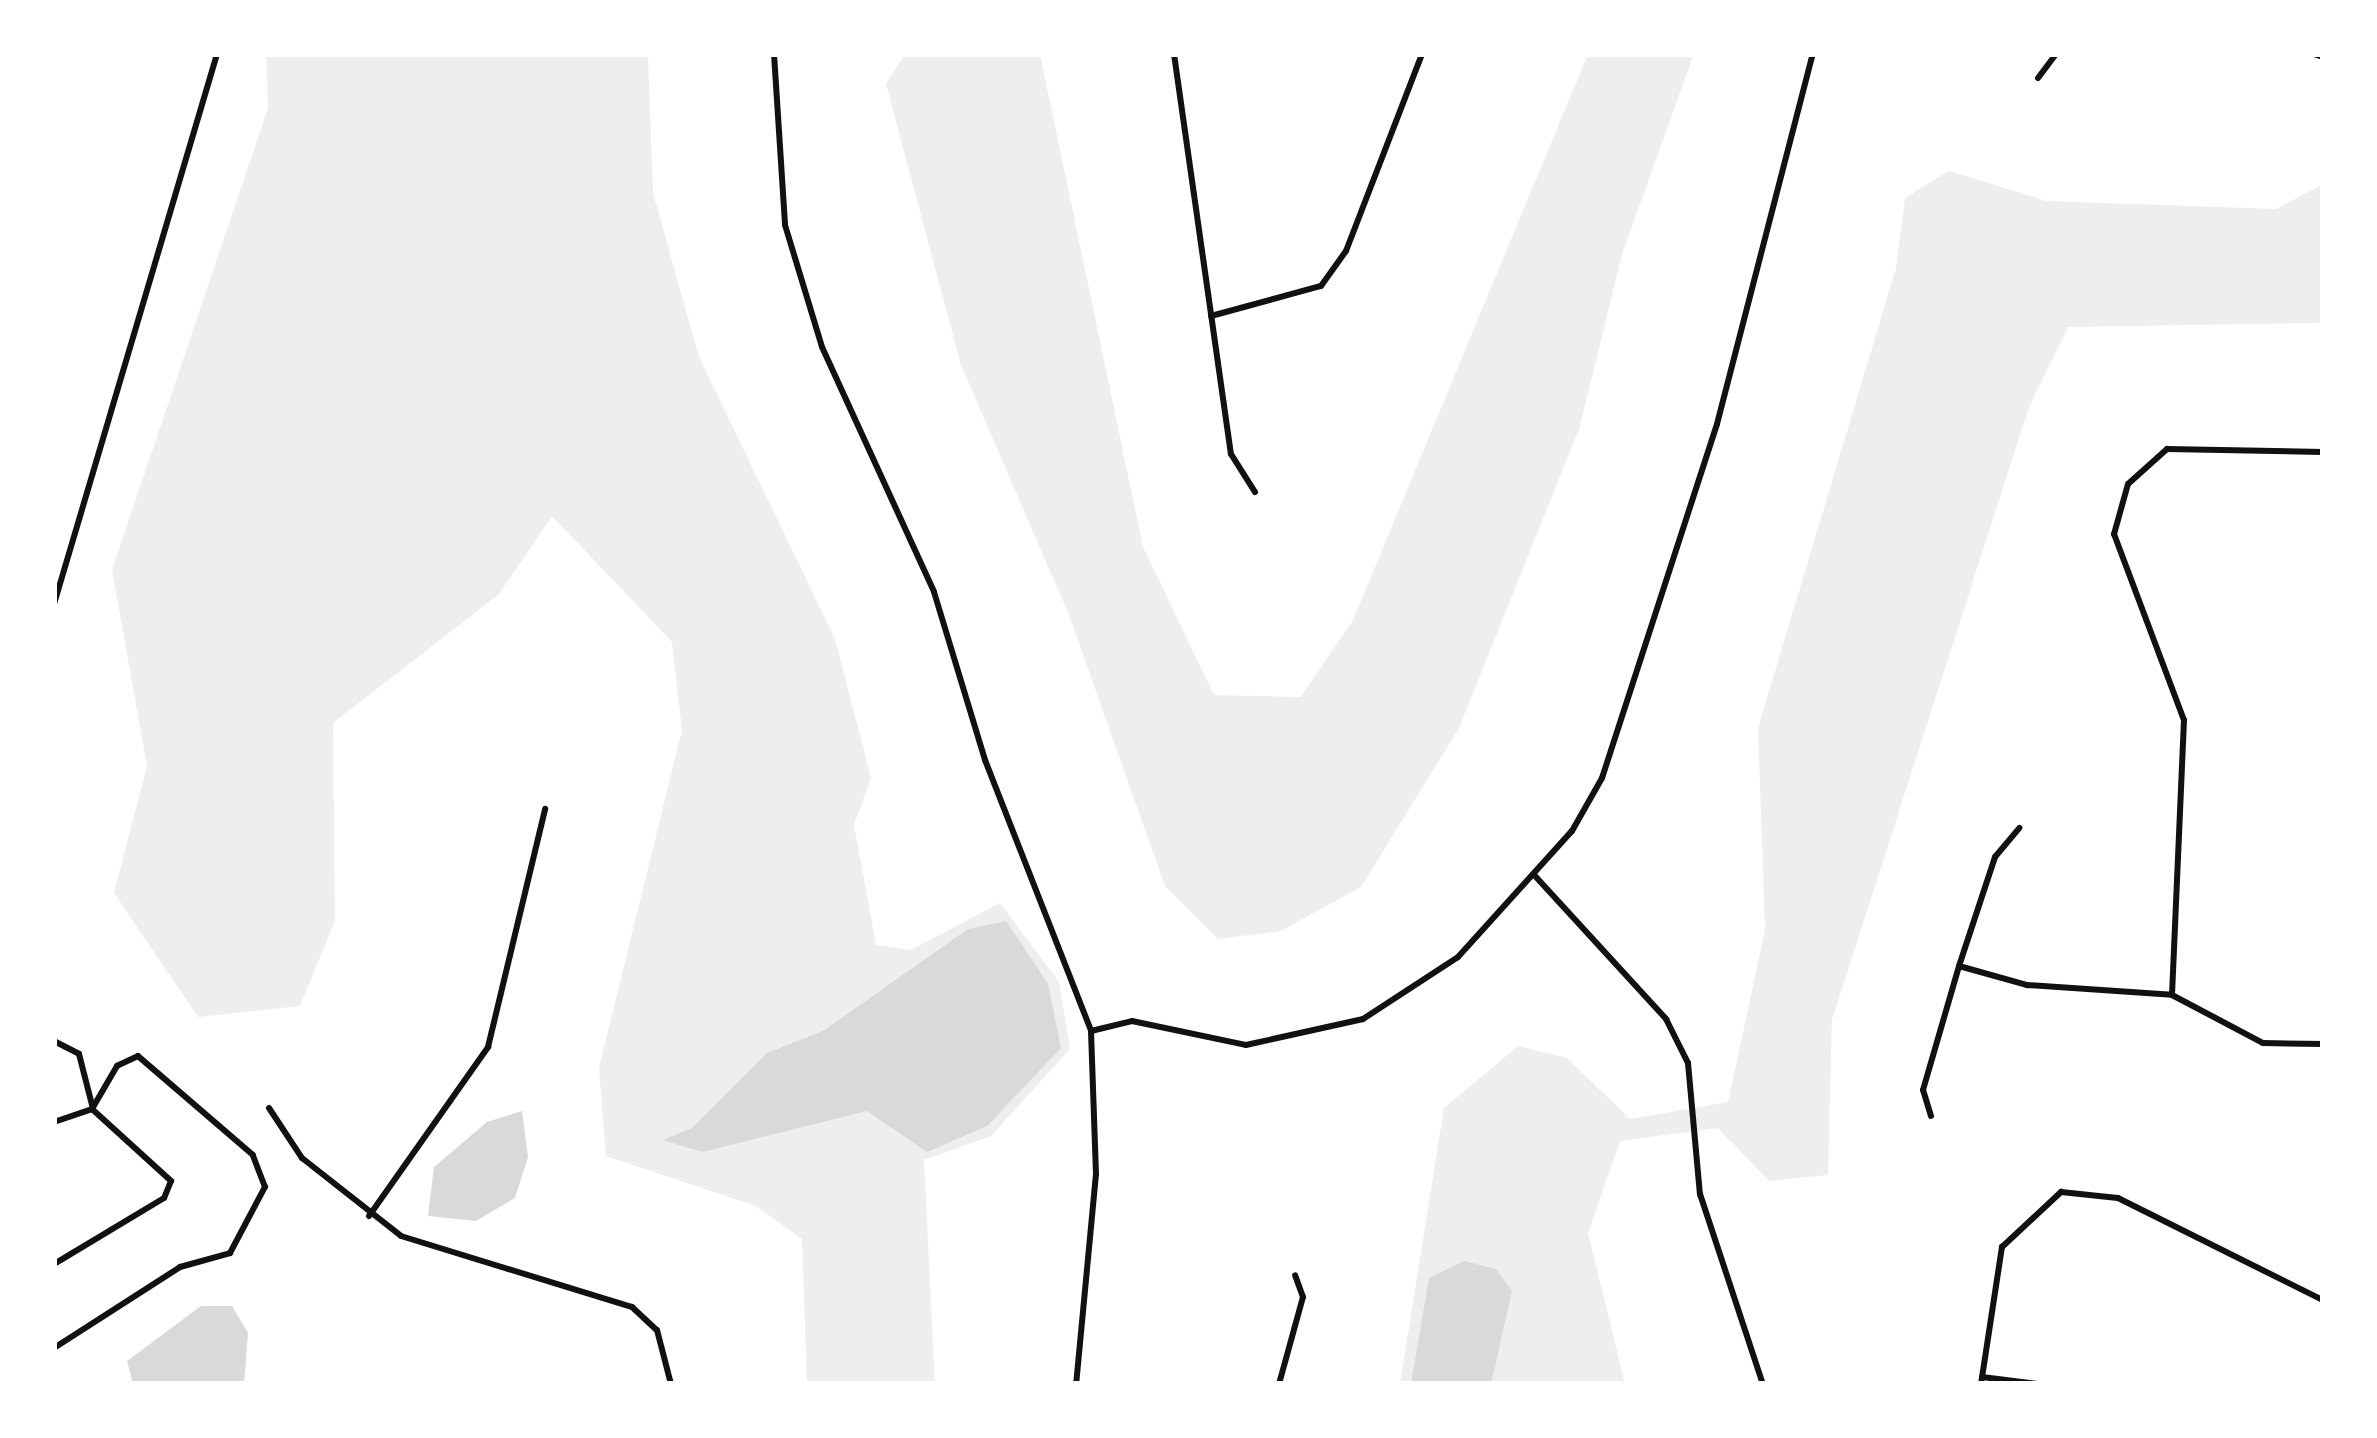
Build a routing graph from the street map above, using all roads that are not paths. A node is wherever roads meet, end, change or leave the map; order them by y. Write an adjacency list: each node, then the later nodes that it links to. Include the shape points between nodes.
1 (217, 54): 13 (street)
2 (774, 54): 20 (street, via 784,225 822,347 934,592 985,760)
3 (1174, 54): 10 (street)
4 (1421, 54): 10 (street, via 1346,251 1321,286)
5 (1814, 54): 17 (street, via 1717,424 1602,778)
6 (2056, 54): 9 (street)
7 (2314, 54): 8 (street)
8 (2323, 57)
9 (2038, 78)
10 (1211, 316): 12 (street, via 1232,454)
11 (2323, 452): 19 (street, via 2167,449 2116,507 2117,558 2172,669 2183,720)
12 (1255, 492)
13 (58, 569): 14 (street)
14 (54, 604)
15 (545, 809): 27 (street, via 488,1047)
16 (2019, 828): 18 (street, via 1995,857)
17 (1535, 877): 20 (street, via 1458,957 1364,1019 1246,1045 1132,1021); 36 (street, via 1666,1019 1688,1064 1700,1194)
18 (1959, 966): 19 (street, via 2027,985); 25 (street, via 1923,1090)
19 (2172, 995): 22 (street, via 2263,1043)
20 (1091, 1030): 34 (street, via 1096,1174)
21 (54, 1041): 23 (street, via 79,1054)
22 (2323, 1044)
23 (92, 1108): 26 (street); 28 (street, via 171,1181 164,1198); 31 (street, via 117,1066 138,1056 253,1156 265,1187 230,1253 180,1267)
24 (269, 1108): 27 (street, via 302,1158)
25 (1930, 1116)
26 (54, 1122)
27 (369, 1217): 33 (street, via 447,1253 632,1307 657,1330)
28 (54, 1264)
29 (1295, 1276): 35 (street, via 1303,1297)
30 (2323, 1300): 32 (street, via 2118,1198 2061,1192 2002,1247)
31 (54, 1348)
32 (1981, 1381): 37 (street)
33 (671, 1384)
34 (1076, 1384)
35 (1279, 1384)
36 (1763, 1384)
37 (2038, 1384)

